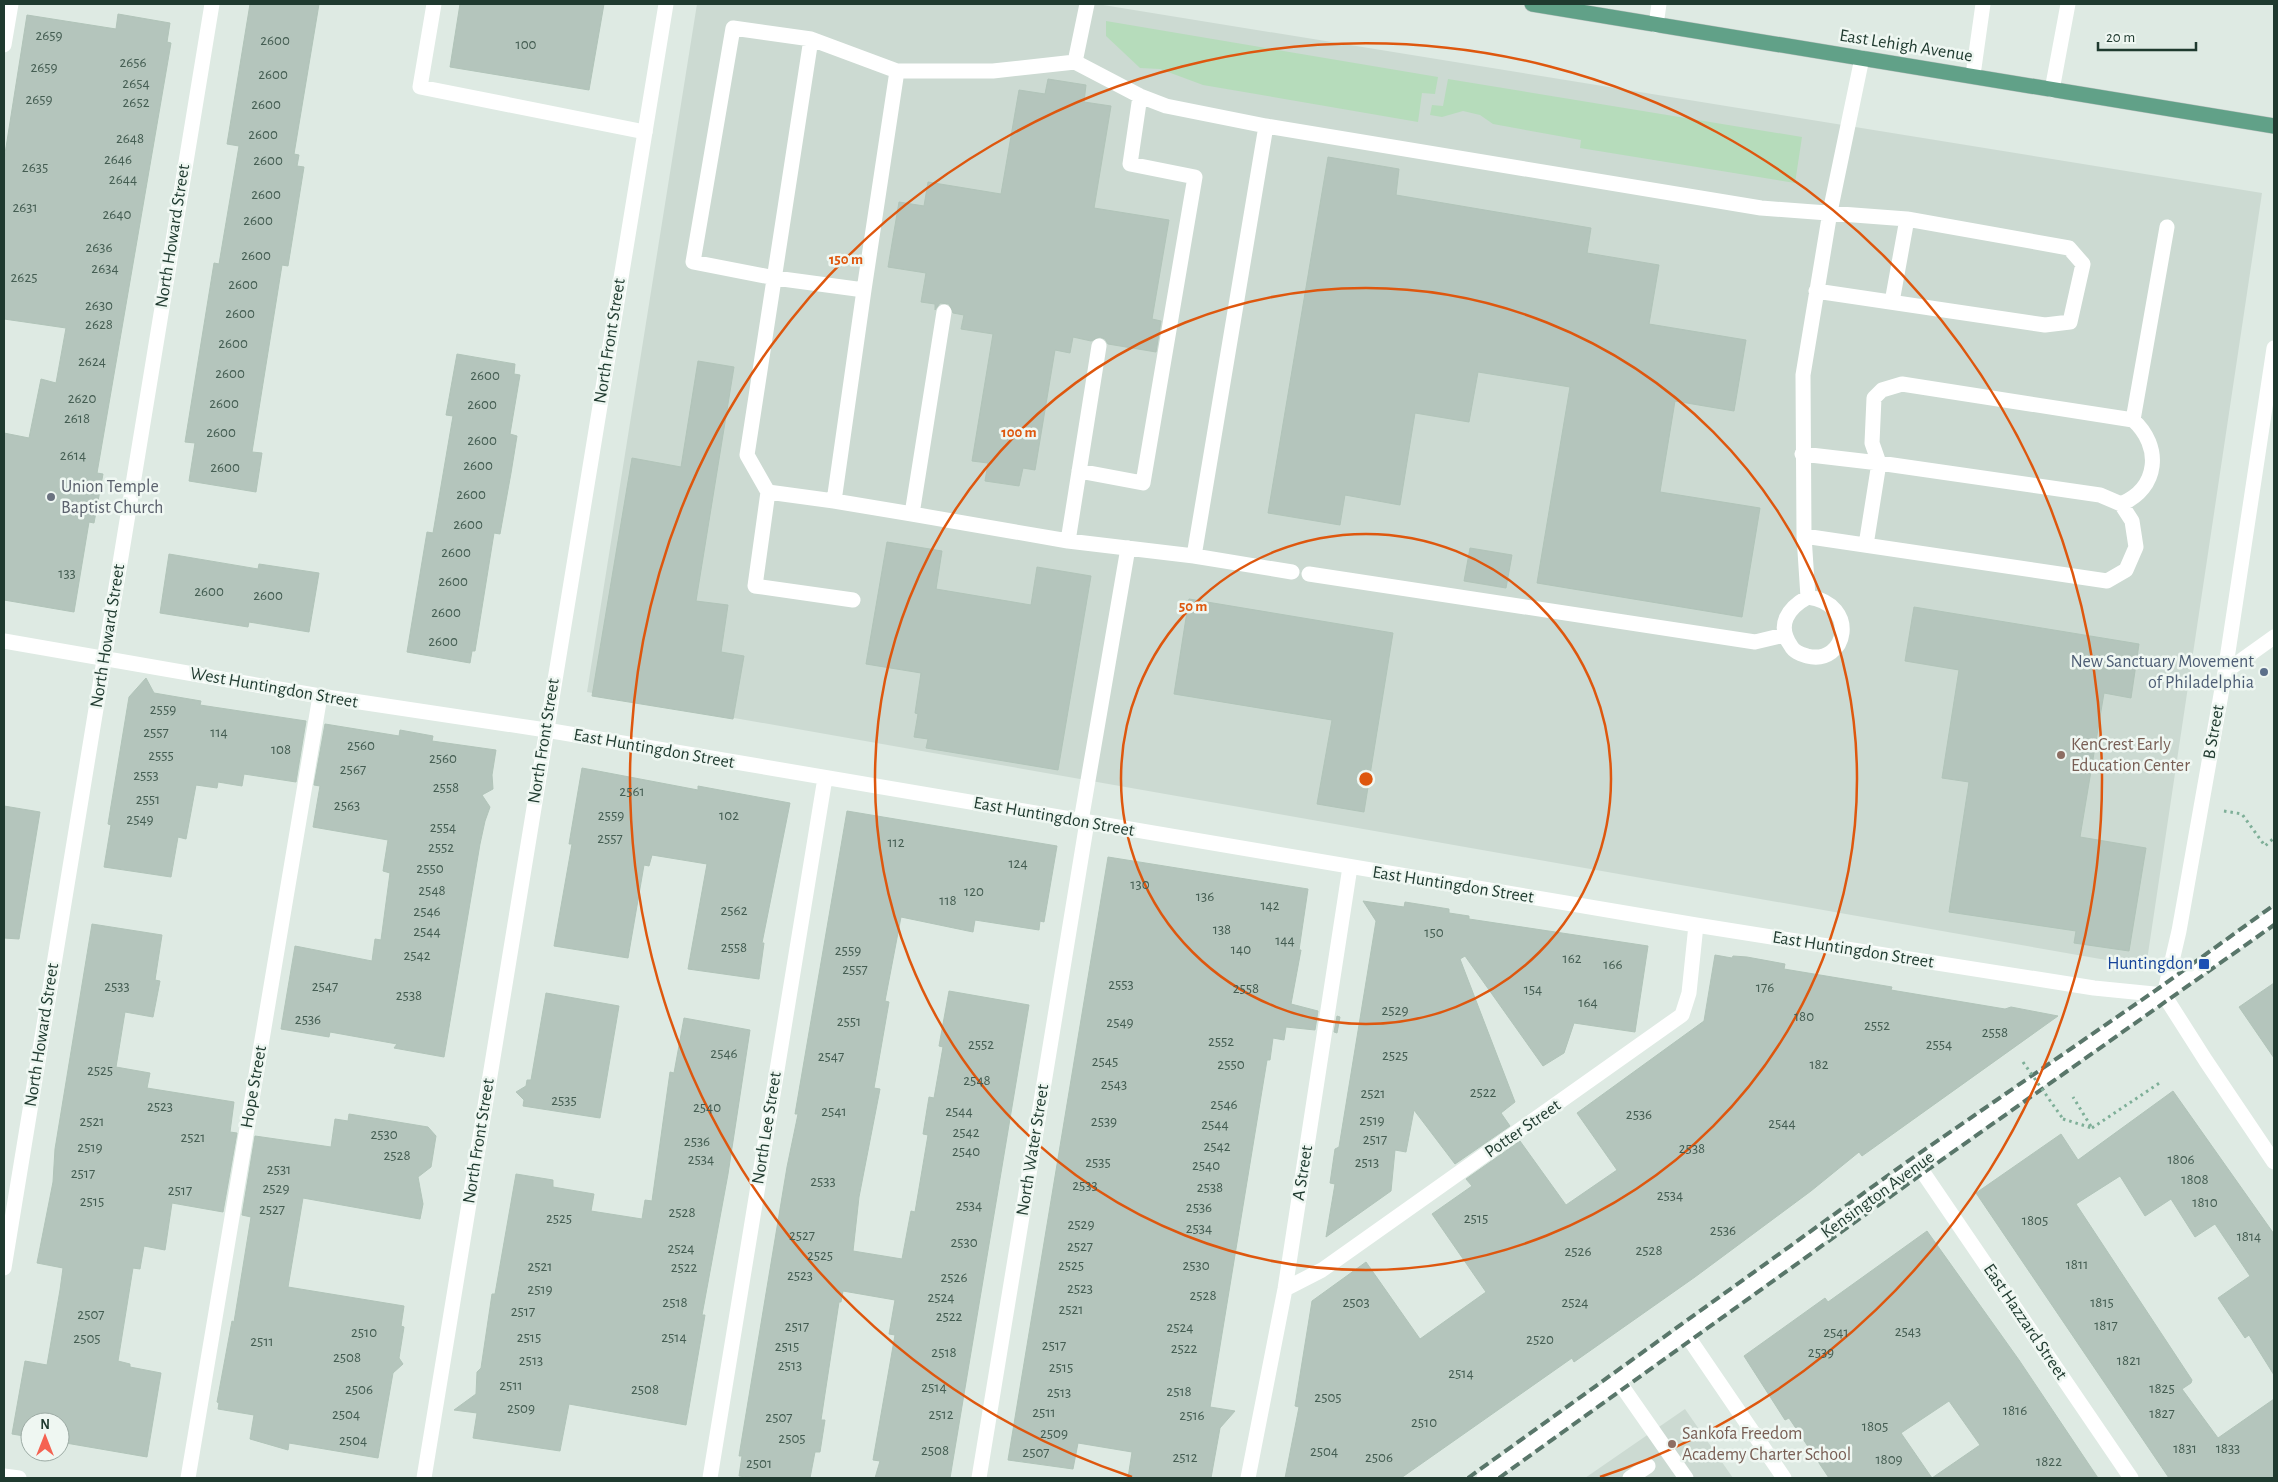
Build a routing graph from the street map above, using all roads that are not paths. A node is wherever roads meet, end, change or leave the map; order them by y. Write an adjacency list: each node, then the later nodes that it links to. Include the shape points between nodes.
1 (10, 4): 12 (street)
2 (212, 4): 52 (street, North Howard Street)
3 (434, 4): 21 (street, via 420,88)
4 (666, 4): 21 (street, North Front Street)
5 (1087, 4): 14 (street)
6 (1532, 4): 10 (main road, East Lehigh Avenue)
7 (1660, 4): 10 (street)
8 (1982, 4): 16 (street)
9 (2068, 4): 17 (street)
10 (1656, 25): 13 (main road, East Lehigh Avenue)
11 (811, 39): 15 (street); 25 (street); 25 (street, via 733,28 693,262)
12 (4, 45)
13 (1862, 58): 16 (main road, East Lehigh Avenue); 22 (street)
14 (1075, 62): 15 (street, via 993,70); 18 (street)
15 (897, 70): 26 (street)
16 (1973, 76): 17 (main road, East Lehigh Avenue)
17 (2052, 90): 20 (main road, East Lehigh Avenue)
18 (1140, 96): 19 (street, via 1166,106); 35 (street, via 1130,164 1195,177 1143,483)
19 (1266, 126): 22 (street, via 1760,208); 44 (street)
20 (2274, 126)
21 (645, 132): 55 (street, North Front Street)
22 (1830, 212): 23 (street); 27 (street)
23 (1907, 219): 28 (street); 28 (street, via 2069,248 2083,264 2070,322 2046,326)
24 (2167, 227): 32 (street)
25 (775, 278): 26 (street); 36 (street, via 747,455)
26 (864, 290): 37 (street)
27 (1816, 291): 28 (street); 33 (street, via 1803,375)
28 (1892, 302)
29 (944, 312): 39 (street)
30 (1099, 346): 35 (street)
31 (2274, 348): 53 (street, B Street)
32 (2134, 420): 34 (street, via 1902,384 1882,390 1874,398 1872,443); 38 (street, via 2144,430 2154,468 2133,499)
33 (1802, 454): 34 (street); 40 (street)
34 (1879, 463): 38 (street, via 2100,495); 42 (street)
35 (1079, 472): 41 (street)
36 (768, 492): 37 (street); 48 (street, via 755,586)
37 (834, 501): 39 (street)
38 (2121, 504): 42 (street, via 2132,521 2136,547 2126,570 2108,582)
39 (912, 514): 41 (street)
40 (1804, 536): 42 (street); 47 (street)
41 (1068, 541): 43 (street)
42 (1866, 545)
43 (1128, 548): 44 (street); 57 (street, North Water Street, via 1088,776)
44 (1194, 556): 45 (street)
45 (1292, 572)
46 (1309, 574): 49 (street, via 1755,642)
47 (1808, 597): 49 (street, via 1790,610 1784,623); 49 (street, via 1820,598 1839,614 1843,630 1838,645 1829,654 1812,657 1792,648)
48 (854, 600)
49 (1784, 635)
50 (2274, 637): 53 (street)
51 (4, 641): 52 (street, West Huntingdon Street)
52 (104, 658): 54 (street, West Huntingdon Street); 64 (street, North Howard Street)
53 (2225, 672): 61 (street, B Street, via 2179,931)
54 (320, 696): 55 (street, West Huntingdon Street); 71 (street, Hope Street)
55 (546, 730): 56 (street, East Huntingdon Street); 72 (street, North Front Street)
56 (824, 778): 57 (street, East Huntingdon Street); 73 (street, North Lee Street)
57 (1084, 822): 58 (street, East Huntingdon Street); 74 (street, North Water Street)
58 (1350, 868): 60 (street, East Huntingdon Street); 65 (street, A Street)
59 (2274, 916): 61 (street, Kensington Avenue)
60 (1696, 925): 61 (street, East Huntingdon Street, via 2094,988); 65 (street, Potter Street, via 1689,993 1682,1015 1330,1264)
61 (2164, 995): 62 (street); 63 (street, Kensington Avenue)
62 (2274, 1162)
63 (1918, 1165): 66 (street, Kensington Avenue); 80 (street, East Hazzard Street)
64 (4, 1268)
65 (1285, 1288): 75 (street, A Street)
66 (1686, 1334): 67 (street, Kensington Avenue); 79 (street)
67 (1619, 1382): 76 (street, Kensington Avenue); 78 (street)
68 (1648, 1466): 77 (street)
69 (4, 1476): 70 (street)
70 (19, 1478)
71 (188, 1478)
72 (424, 1478)
73 (710, 1478)
74 (979, 1478)
75 (1248, 1478)
76 (1484, 1478)
77 (1630, 1478)
78 (1686, 1478)
79 (1784, 1478)
80 (2131, 1478)

